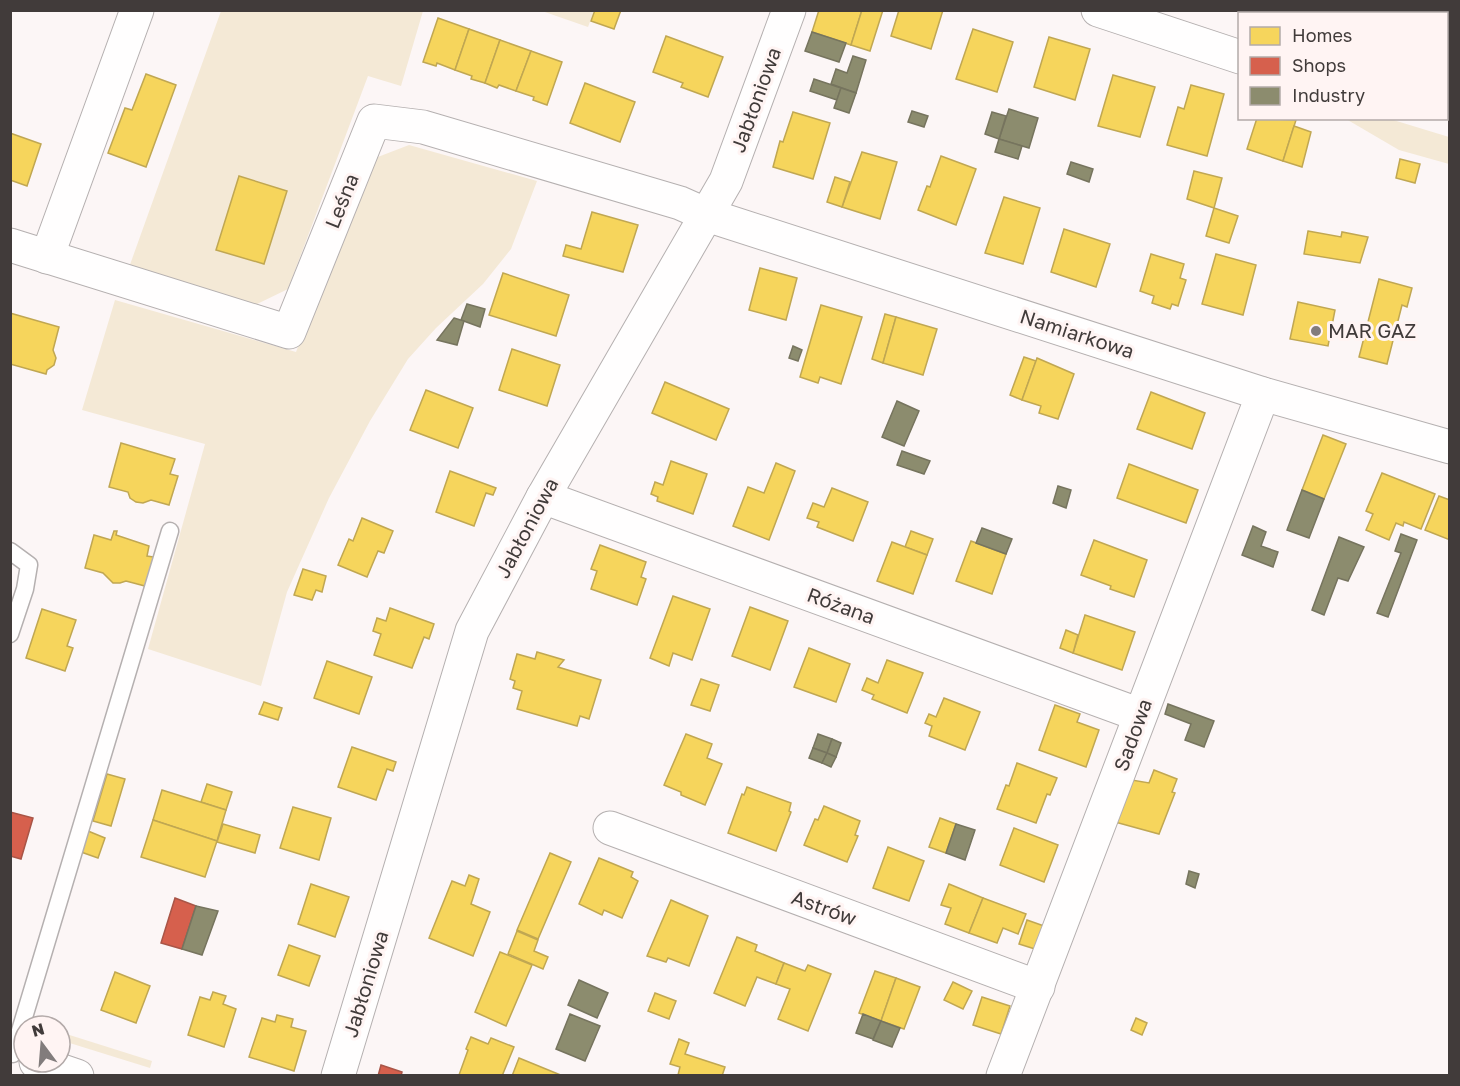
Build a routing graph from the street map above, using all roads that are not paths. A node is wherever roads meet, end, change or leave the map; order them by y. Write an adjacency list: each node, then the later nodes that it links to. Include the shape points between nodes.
1 (137, 10): 7 (street)
2 (789, 10): 5 (street, Jabłoniowa, via 726,181)
3 (1098, 10): 4 (street)
4 (1238, 57)
5 (707, 215): 7 (street, Leśna, via 680,203 423,127 374,121 289,333); 8 (street, Namiarkowa); 10 (street, Jabłoniowa)
6 (10, 245): 7 (street, Leśna)
7 (47, 257)
8 (1263, 394): 9 (street, Namiarkowa); 14 (street, Sadowa)
9 (1449, 447)
10 (543, 497): 14 (street, Różana); 18 (street, Jabłoniowa, via 472,631)
11 (170, 531): 17 (lane)
12 (10, 551): 13 (lane, via 28,566)
13 (10, 634)
14 (1140, 716): 16 (street, Sadowa)
15 (610, 828): 16 (street, Astrów)
16 (1038, 987): 19 (street, Sadowa)
17 (33, 1014)
18 (338, 1076)
19 (1003, 1076)

